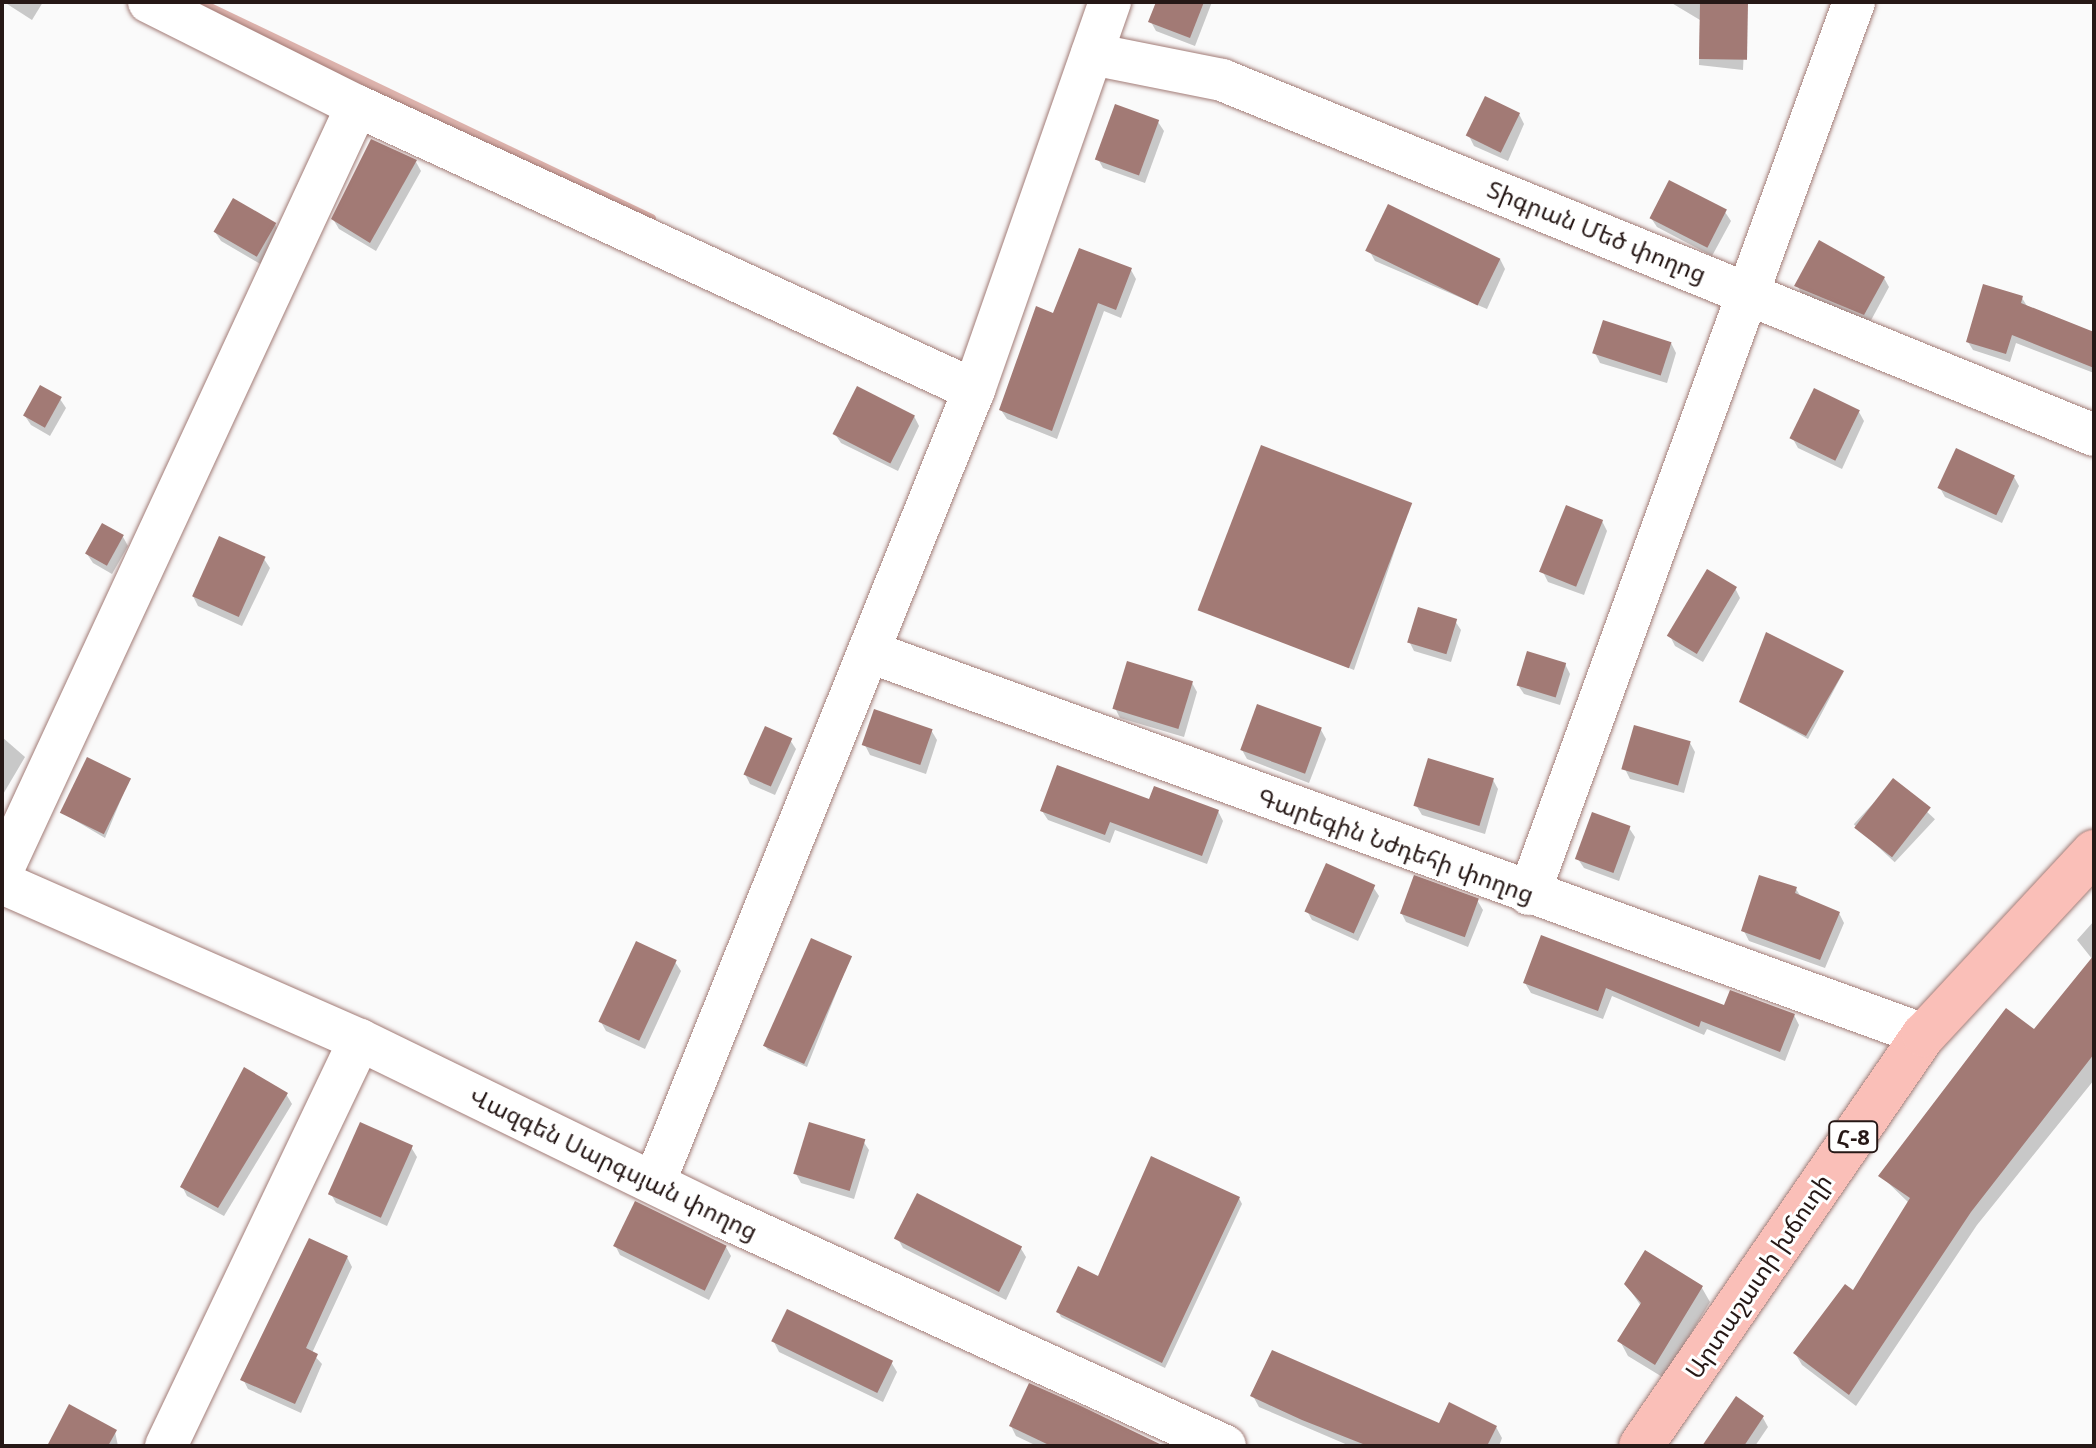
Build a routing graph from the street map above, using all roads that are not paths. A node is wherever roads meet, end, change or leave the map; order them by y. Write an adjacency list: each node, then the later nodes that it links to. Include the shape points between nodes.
1 (149, 2): 5 (street)
2 (1110, 2): 4 (street)
3 (1854, 2): 6 (street)
4 (1092, 54): 6 (street, Տիգրան Մեծ փողոց, via 1222,80); 7 (street)
5 (357, 106): 7 (street); 11 (street)
6 (1747, 292): 8 (street, Տիգրան Մեծ փողոց); 13 (street)
7 (974, 390): 9 (street)
8 (2094, 435)
9 (870, 652): 13 (street, Գարեգին Նժդեհի փողոց); 16 (street)
10 (2094, 852): 14 (main road, Արտաշատի խճուղի / Հ-8)
11 (2, 871)
12 (2, 883): 15 (street, Վազգեն Սարգսյան փողոց)
13 (1529, 894): 14 (street, Գարեգին Նժդեհի փողոց)
14 (1924, 1035): 19 (main road, Արտաշատի խճուղի / Հ-8)
15 (360, 1040): 16 (street, Վազգեն Սարգսյան փողոց); 17 (street)
16 (655, 1181): 18 (street, Վազգեն Սարգսյան փողոց)
17 (166, 1446)
18 (1225, 1446)
19 (1641, 1446)

